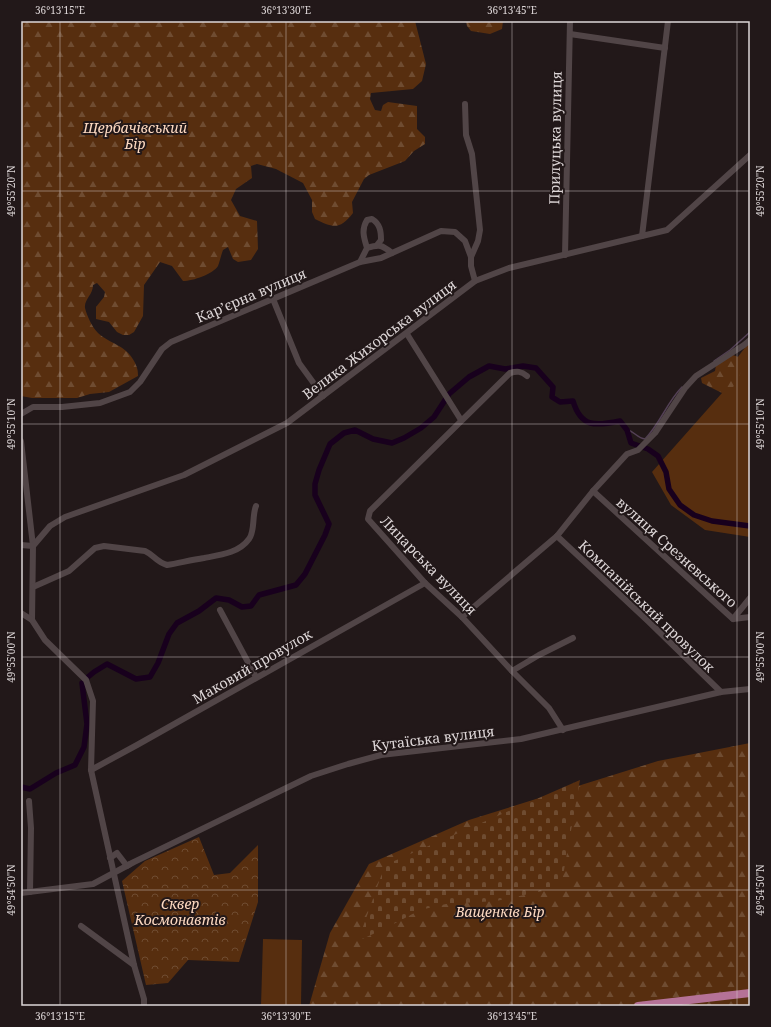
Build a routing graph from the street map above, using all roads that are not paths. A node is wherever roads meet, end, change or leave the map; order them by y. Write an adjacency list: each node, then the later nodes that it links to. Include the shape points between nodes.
1 (570, 21): 3 (street, Прилуцька вулиця)
2 (668, 21): 4 (street)
3 (570, 34): 4 (street); 11 (street, Прилуцька вулиця)
4 (665, 48): 7 (street)
5 (464, 104): 12 (street, via 480,230)
6 (750, 155): 7 (street, Велика Жихорська вулиця, via 667,230)
7 (642, 236): 11 (street, Велика Жихорська вулиця)
8 (377, 245): 9 (street); 9 (street, via 381,240 381,231 377,222 367,220 362,233); 10 (street)
9 (367, 248): 13 (street)
10 (392, 253): 12 (street, Кар’єрна вулиця, via 441,231 455,232 466,241); 13 (street, Кар’єрна вулиця)
11 (565, 255): 14 (street, Велика Жихорська вулиця, via 509,268)
12 (471, 257): 14 (street, Кар’єрна вулиця)
13 (360, 262): 15 (street, Кар’єрна вулиця)
14 (476, 281): 16 (street, Велика Жихорська вулиця)
15 (273, 299): 19 (street, via 299,363); 20 (street, Кар’єрна вулиця, via 171,342 162,349 140,382 130,392 100,403 33,407)
16 (407, 334): 19 (street, Велика Жихорська вулиця); 21 (street)
17 (750, 340): 23 (street, via 696,376 655,433 638,450 627,454)
18 (527, 376): 21 (street, Лицарська вулиця, via 517,371 510,373)
19 (323, 396): 27 (street, Велика Жихорська вулиця, via 287,423 184,475 65,517 50,526)
20 (21, 414)
21 (461, 420): 28 (street, Лицарська вулиця, via 370,510 368,519)
22 (21, 442): 27 (street)
23 (593, 491): 25 (street); 35 (street, вулиця Срезневського)
24 (256, 506): 29 (street, via 250,539 224,555 167,565 160,563 145,551 104,546 95,548 69,571)
25 (557, 536): 33 (street); 41 (street, Компанійський провулок)
26 (21, 545): 27 (street)
27 (33, 546): 29 (street)
28 (425, 583): 33 (street, Лицарська вулиця); 39 (street, Маковий провулок)
29 (33, 587): 36 (street)
30 (750, 598): 35 (street)
31 (220, 610): 39 (street)
32 (21, 613): 36 (street)
33 (462, 617): 38 (street, Лицарська вулиця)
34 (750, 617): 35 (street, вулиця Срезневського)
35 (733, 619)
36 (32, 620): 43 (street, via 45,640 86,680 93,702)
37 (572, 638): 38 (street)
38 (512, 671): 42 (street, Лицарська вулиця, via 548,708)
39 (256, 677): 43 (street, Маковий провулок)
40 (750, 689): 41 (street, Кутаїська вулиця)
41 (721, 692): 42 (street, Кутаїська вулиця)
42 (563, 730): 46 (street, Кутаїська вулиця, via 521,739 381,755 348,764 311,776)
43 (91, 770): 45 (street)
44 (29, 801): 48 (street)
45 (110, 858): 46 (street, via 117,853 127,866); 47 (street)
46 (132, 863): 47 (street, Кутаїська вулиця)
47 (113, 874): 48 (street, Кутаїська вулиця, via 93,884); 51 (street)
48 (30, 892): 49 (street, Кутаїська вулиця)
49 (21, 893)
50 (81, 926): 51 (street)
51 (134, 965): 53 (street)
52 (750, 993): 54 (highway)
53 (144, 1006)
54 (638, 1006)

